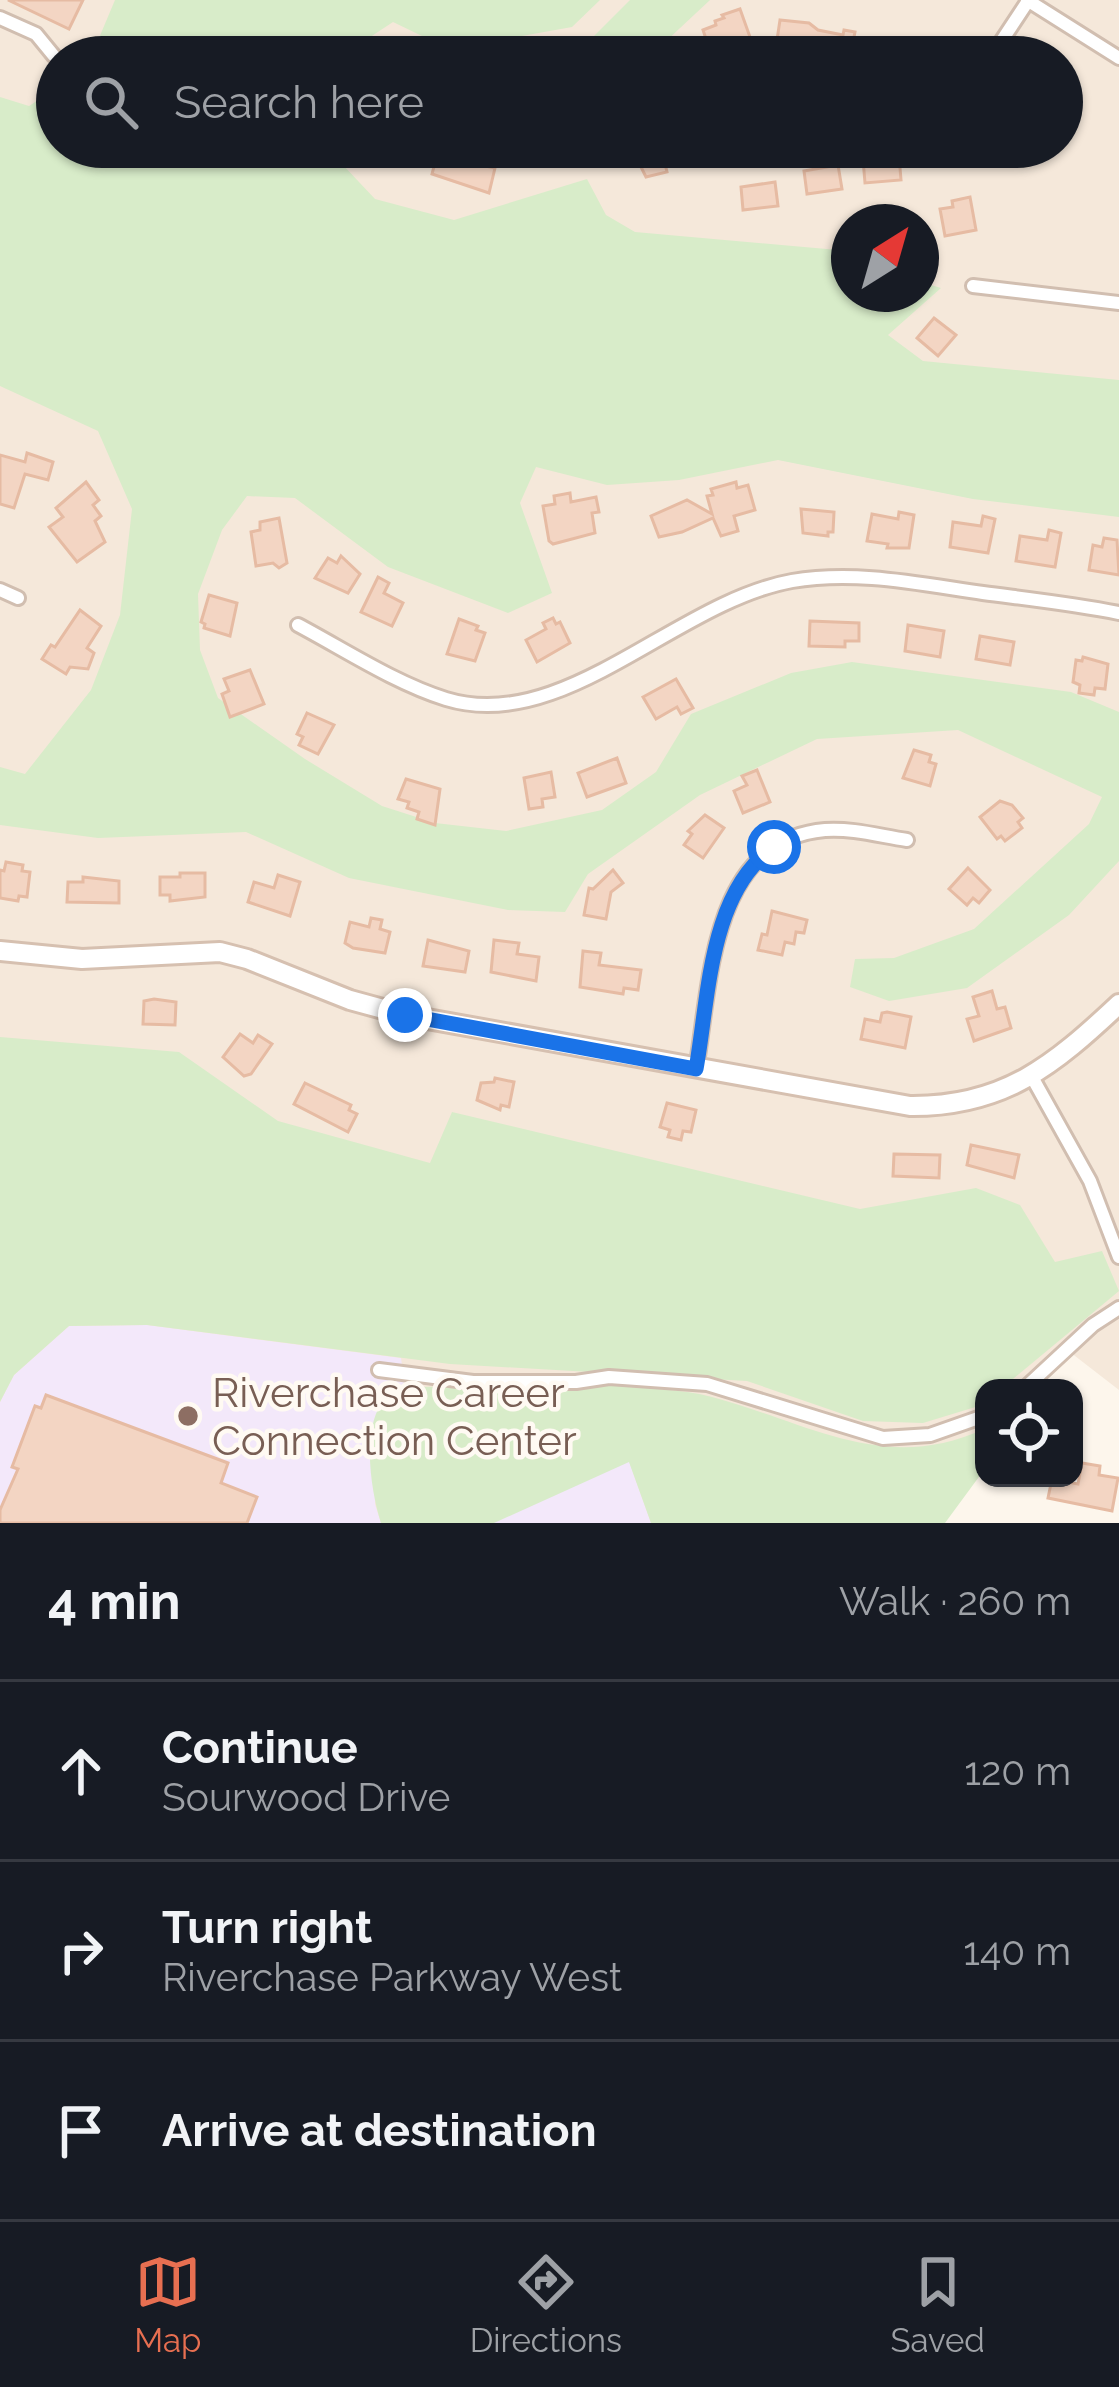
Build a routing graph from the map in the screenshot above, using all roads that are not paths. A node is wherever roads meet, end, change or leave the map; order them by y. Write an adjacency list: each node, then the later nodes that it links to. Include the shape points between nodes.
1 (1028, 0): 4 (street); 5 (street)
2 (0, 18): 3 (street)
3 (38, 36)
4 (1005, 36)
5 (1119, 58)
6 (973, 286): 7 (street)
7 (1119, 303)
8 (0, 590): 9 (street)
9 (18, 598)
10 (1119, 613): 11 (street, via 887,579 793,581 719,604 552,694 499,707 426,691)
11 (298, 625)
12 (907, 840): 15 (street, via 818,831 758,857 724,915)
13 (0, 951): 15 (street, via 82,959 220,952 405,1015)
14 (1119, 1004): 16 (street)
15 (696, 1069): 16 (street, via 910,1106 975,1100)
16 (1032, 1077): 17 (street, via 1099,1199)
17 (1119, 1257)
18 (1119, 1308): 20 (street)
19 (380, 1370): 21 (street, via 473,1382 609,1376 707,1384 883,1438 930,1435)
20 (1035, 1379)
21 (975, 1419)

